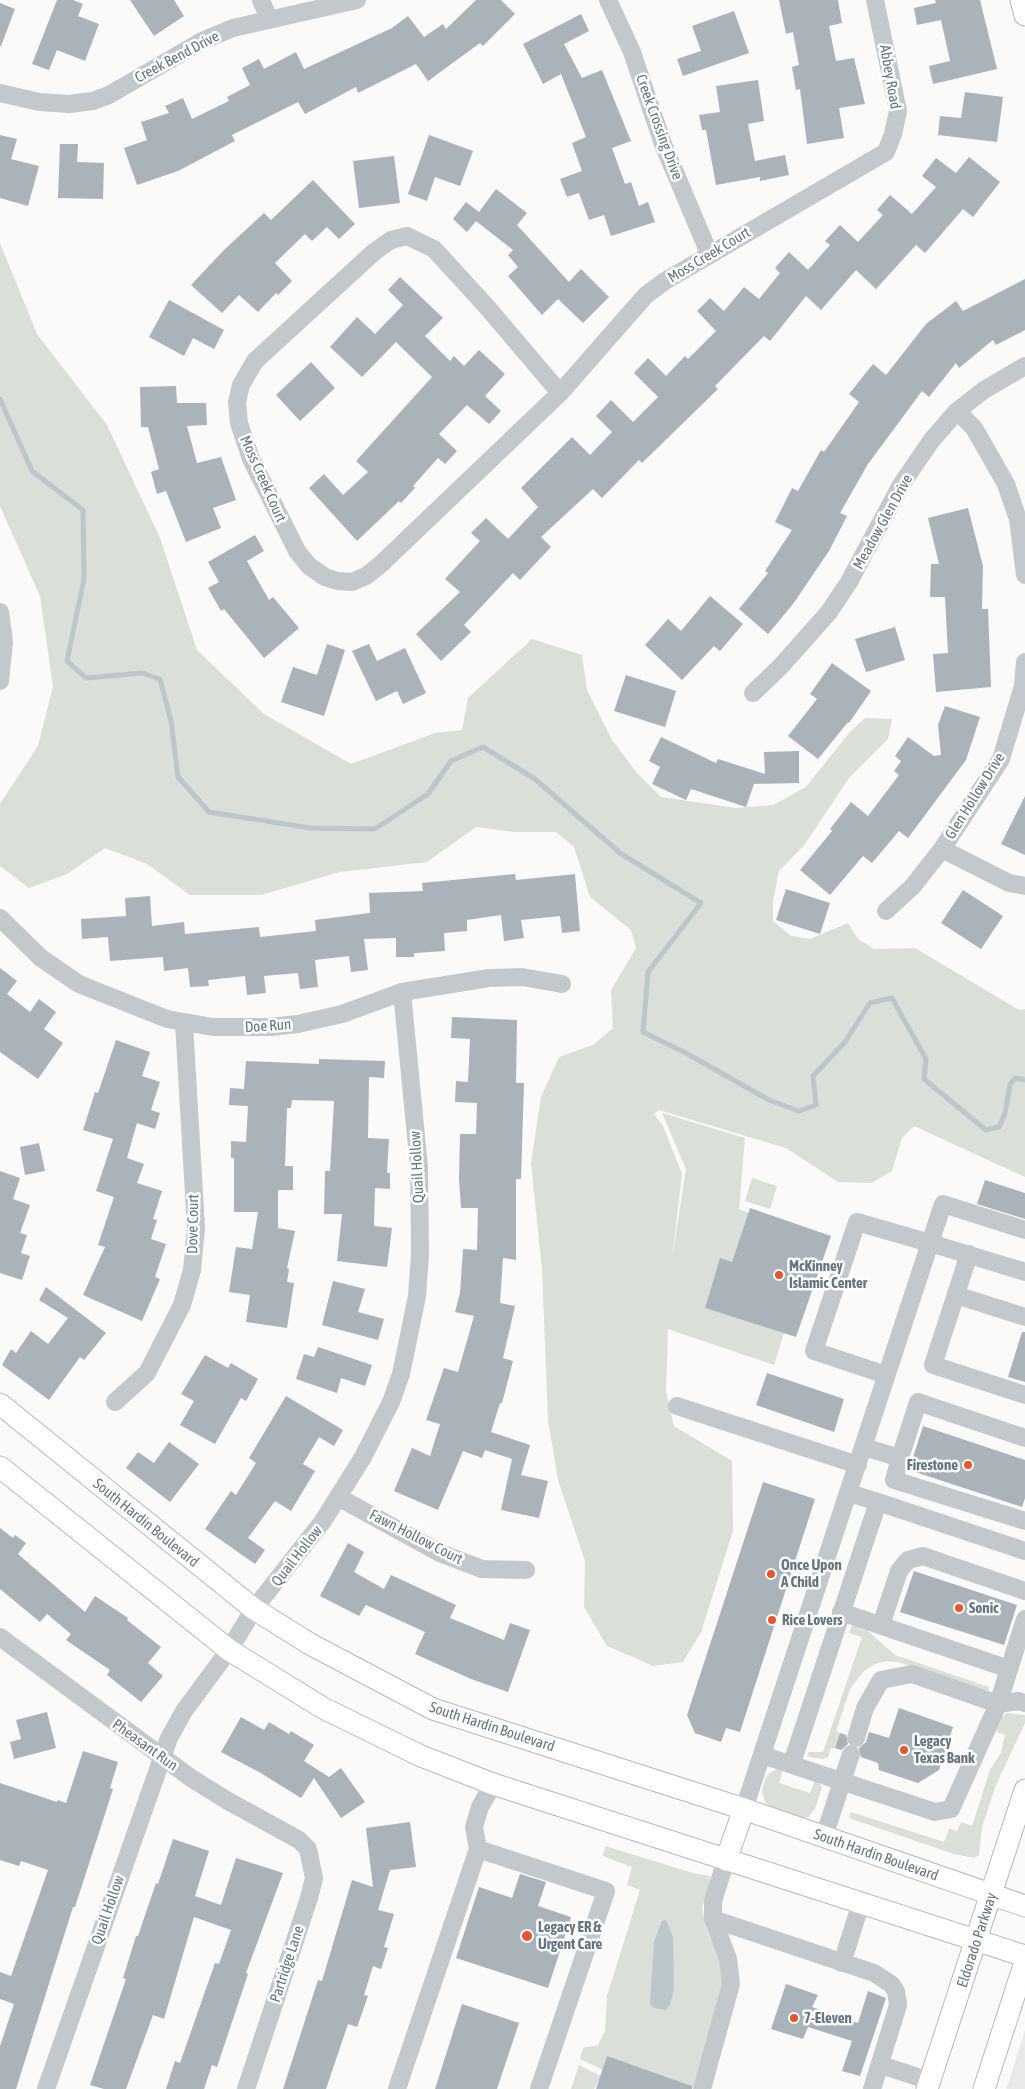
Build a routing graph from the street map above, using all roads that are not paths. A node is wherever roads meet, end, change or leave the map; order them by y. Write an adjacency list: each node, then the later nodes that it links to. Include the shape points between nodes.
1 (261, 0): 7 (street)
2 (357, 0): 7 (street, Creek Bend Drive)
3 (608, 0): 10 (street, Creek Crossing Drive, via 632,52 663,144)
4 (874, 0): 9 (street, Abbey Road, via 898,111)
5 (1021, 0): 6 (main road)
6 (1025, 15)
7 (269, 19): 8 (street, Creek Bend Drive, via 233,28 202,41 110,95 93,101 69,104 39,102)
8 (0, 93)
9 (886, 152): 10 (street, Moss Creek Court)
10 (709, 253): 12 (street, Moss Creek Court, via 646,295)
11 (1025, 366): 13 (street, Meadow Glen Drive, via 984,390)
12 (560, 393): 12 (street, Moss Creek Court, via 380,565 352,582 325,577 309,566 297,551 252,459 239,423 237,402 241,385 255,361 374,252 391,240 407,236 434,249)
13 (957, 411): 14 (street, via 974,428 1006,484 1018,520); 18 (street, Meadow Glen Drive, via 901,485 849,582 829,612)
14 (1025, 575)
15 (0, 612): 17 (street, via 4,642)
16 (1025, 662): 19 (street, Glen Hollow Drive, via 1023,686 1001,759)
17 (0, 681)
18 (753, 693)
19 (942, 849): 20 (street, via 1009,883); 21 (street, Glen Hollow Drive, via 913,886)
20 (1025, 886)
21 (886, 911)
22 (0, 918): 25 (street, Doe Run, via 41,958 73,980 116,1000)
23 (562, 984): 24 (street, Doe Run, via 522,977 488,978)
24 (402, 992): 25 (street, Doe Run, via 342,1014 298,1024 242,1028); 43 (street, Quail Hollow, via 419,1167 417,1296 401,1374 391,1402)
25 (184, 1023): 34 (street, Dove Court, via 196,1228 192,1270 182,1305 147,1373)
26 (1025, 1230): 27 (street, via 943,1204)
27 (930, 1243): 28 (street); 32 (street); 32 (street, via 857,1222 814,1351)
28 (969, 1254): 29 (street); 30 (street)
29 (1025, 1272)
30 (956, 1295): 31 (street); 33 (street, via 933,1365)
31 (1025, 1317)
32 (886, 1375): 38 (street)
33 (1025, 1395)
34 (115, 1402)
35 (0, 1404): 49 (main road, South Hardin Boulevard)
36 (677, 1406): 40 (street)
37 (1025, 1438): 39 (street, via 918,1402)
38 (864, 1447): 39 (street); 40 (street)
39 (900, 1458): 45 (street, via 894,1480)
40 (858, 1465): 42 (street)
41 (0, 1466): 54 (main road)
42 (849, 1493): 44 (street); 58 (street)
43 (338, 1497): 47 (street, Fawn Hollow Court, via 440,1553 482,1569); 49 (street, Quail Hollow)
44 (878, 1502): 46 (street); 50 (street)
45 (1025, 1521)
46 (1025, 1551)
47 (526, 1570)
48 (1025, 1591): 52 (street, via 923,1556 908,1560 899,1571)
49 (254, 1609): 54 (street, Quail Hollow); 64 (main road, South Hardin Boulevard, via 310,1644 433,1709)
50 (841, 1612): 52 (street); 60 (street)
51 (1025, 1619): 55 (street)
52 (881, 1625): 55 (street)
53 (1, 1643): 59 (street, Pheasant Run)
54 (229, 1650): 59 (street, Quail Hollow, via 184,1711); 62 (main road, via 323,1708 421,1756)
55 (1009, 1669): 57 (street)
56 (1025, 1703): 57 (street)
57 (998, 1704): 61 (street, via 951,1809 935,1812); 61 (street, via 912,1674 881,1680 865,1708)
58 (762, 1755): 60 (street); 64 (street)
59 (161, 1756): 66 (street, Pheasant Run, via 228,1801); 79 (street, Quail Hollow)
60 (792, 1763): 61 (street)
61 (842, 1780): 65 (street)
62 (493, 1784): 67 (street, via 480,1807 474,1827); 68 (main road)
63 (1025, 1790): 69 (main road, Eldorado Parkway)
64 (744, 1809): 65 (main road, South Hardin Boulevard); 68 (main road)
65 (824, 1837): 69 (main road, South Hardin Boulevard)
66 (299, 1840): 80 (street, Partridge Lane, via 308,1849 314,1878)
67 (478, 1849): 81 (street); 82 (street, via 606,1891)
68 (726, 1860): 70 (main road); 72 (street, via 713,1901)
69 (992, 1895): 71 (main road, South Hardin Boulevard); 73 (main road, Eldorado Parkway)
70 (862, 1903): 73 (main road); 76 (street)
71 (1025, 1906)
72 (713, 1919): 76 (street); 83 (street, via 728,1959 731,1984)
73 (977, 1940): 74 (main road); 78 (main road, Eldorado Parkway)
74 (1025, 1956)
75 (1025, 1962): 85 (main road)
76 (842, 1963): 77 (street, via 880,1976 896,1991 898,2005)
77 (881, 2065): 78 (street); 84 (street)
78 (928, 2085)
79 (46, 2089)
80 (246, 2089)
81 (397, 2089)
82 (539, 2089)
83 (702, 2089)
84 (872, 2089)
85 (984, 2089)

